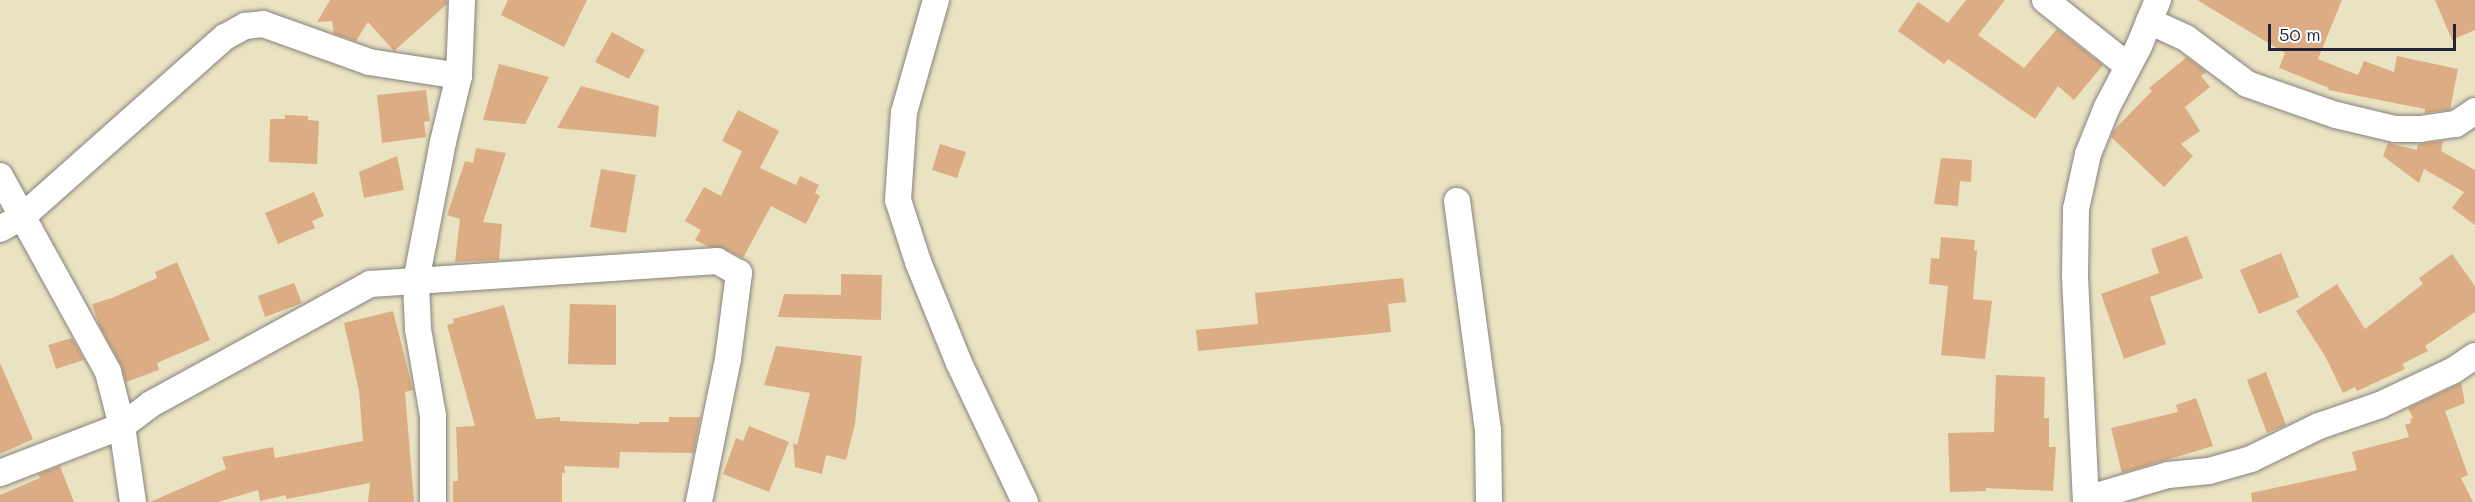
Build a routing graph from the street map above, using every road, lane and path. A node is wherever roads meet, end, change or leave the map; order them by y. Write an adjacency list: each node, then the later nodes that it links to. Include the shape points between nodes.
1 (462, 0): 6 (street)
2 (936, 0): 20 (street, via 904,112 898,200 959,363)
3 (2045, 0): 5 (street)
4 (2154, 10): 5 (street); 7 (street, via 2247,84 2336,115 2395,129 2420,129 2456,124)
5 (2128, 66): 16 (street, via 2088,154 2076,209 2075,275)
6 (459, 76): 10 (street, via 369,62 263,24 244,26 225,38); 12 (street, via 442,142)
7 (2475, 111)
8 (0, 176): 10 (street)
9 (1457, 201): 21 (street, via 1488,430)
10 (22, 217): 11 (street); 14 (street, via 108,372)
11 (0, 229)
12 (416, 281): 14 (street, via 370,284 151,404); 18 (street, via 418,329 433,416); 19 (street, via 717,261 739,273 728,359)
13 (2475, 356): 16 (street, via 2380,405 2319,426 2251,459 2209,471 2168,475)
14 (123, 426): 15 (street); 17 (street)
15 (0, 473)
16 (2086, 500)
17 (133, 502)
18 (433, 502)
19 (699, 502)
20 (1025, 502)
21 (1489, 502)

